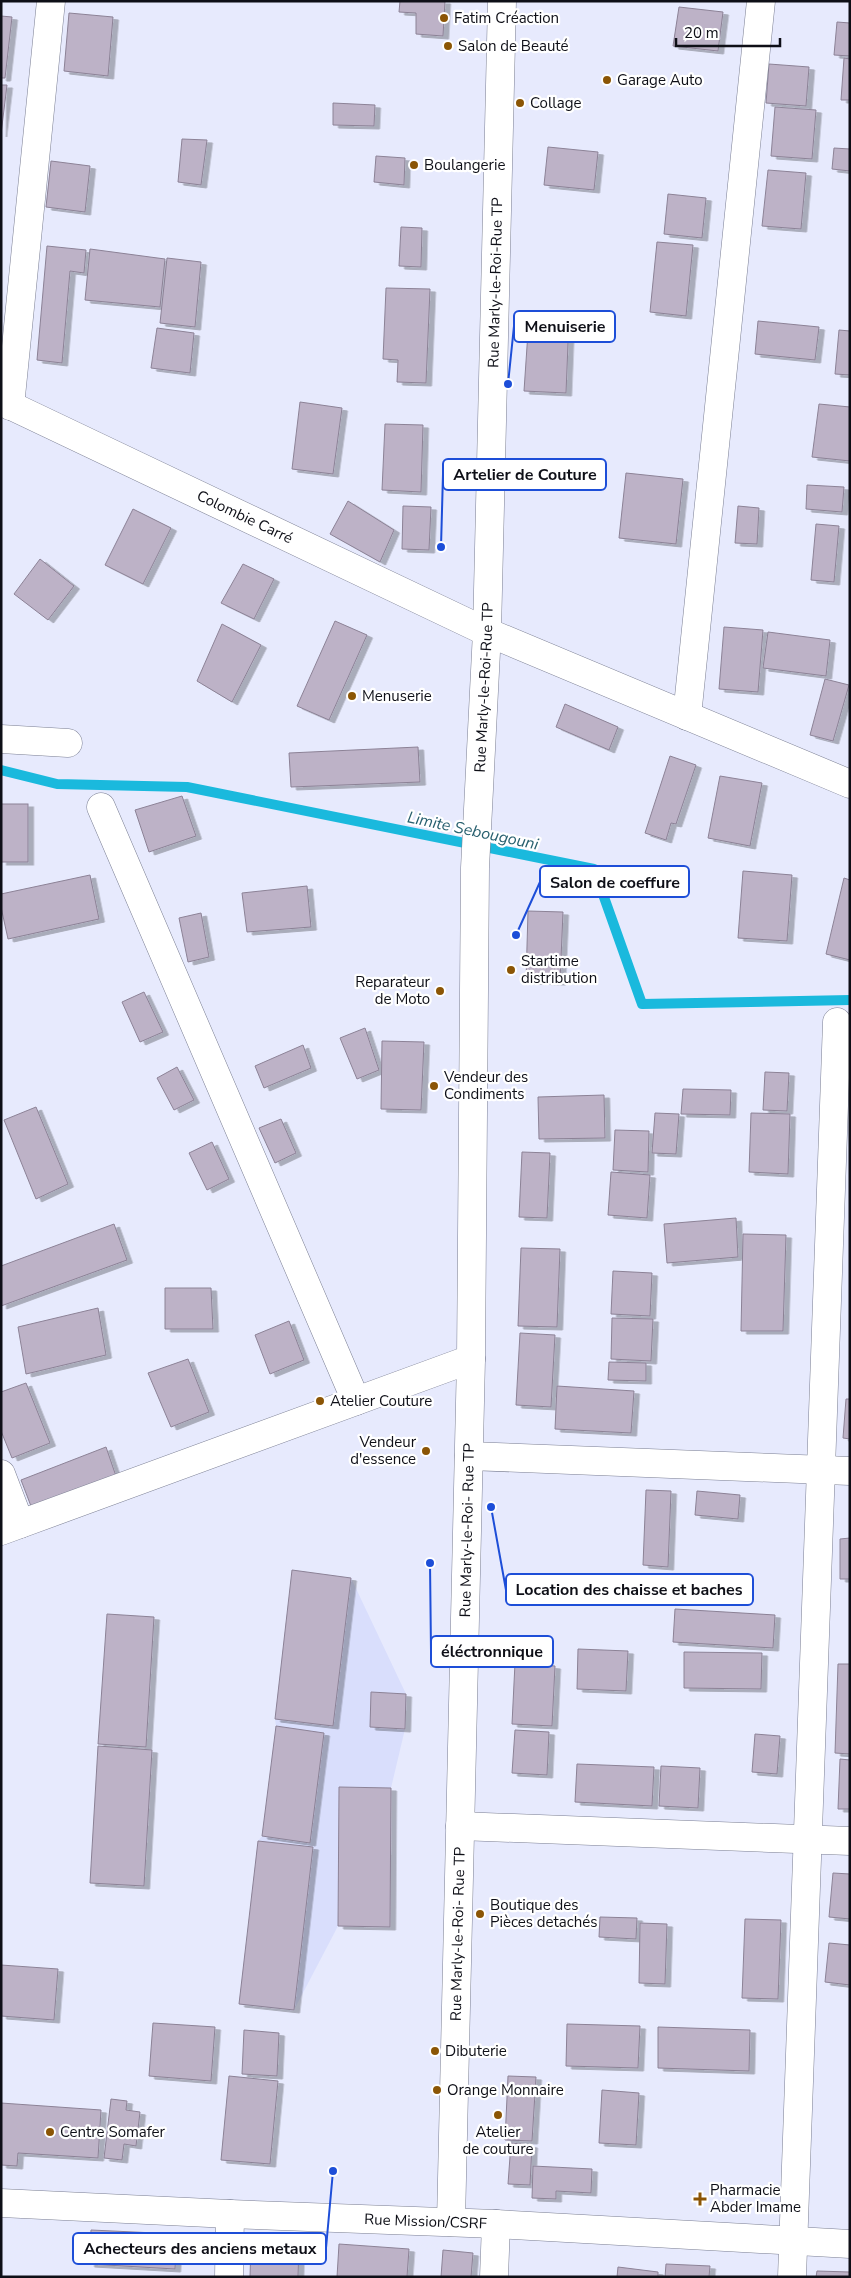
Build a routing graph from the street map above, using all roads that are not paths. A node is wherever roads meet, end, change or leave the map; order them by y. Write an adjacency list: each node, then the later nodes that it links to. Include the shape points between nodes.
1 (51, 1): 4 (street)
2 (502, 1): 5 (street, Rue Marly-le-Roi-Rue TP)
3 (761, 1): 6 (street)
4 (6, 403): 5 (street, Colombie Carré)
5 (487, 632): 6 (street, Colombie Carré); 11 (street, Rue Marly-le-Roi-Rue TP)
6 (687, 716): 9 (street, Colombie Carré)
7 (1, 740): 8 (street)
8 (68, 743)
9 (850, 784)
10 (102, 807): 14 (street)
11 (475, 868): 13 (street, Rue Marly-le-Roi- Rue TP)
12 (837, 1022): 16 (street)
13 (471, 1359): 14 (street); 15 (street, Rue Marly-le-Roi- Rue TP)
14 (356, 1402): 19 (street)
15 (469, 1456): 16 (street); 20 (street, Rue Marly-le-Roi- Rue TP)
16 (821, 1470): 17 (street); 21 (street)
17 (850, 1471)
18 (1, 1474): 19 (street)
19 (10, 1528)
20 (460, 1826): 21 (street); 25 (street, Rue Marly-le-Roi- Rue TP)
21 (807, 1840): 22 (street); 27 (street)
22 (850, 1841)
23 (1, 2203): 24 (street, Rue Mission/CSRF)
24 (230, 2214): 25 (street, Rue Mission/CSRF); 29 (street)
25 (452, 2222): 26 (street, Rue Mission/CSRF)
26 (496, 2224): 27 (street, Rue Mission/CSRF); 30 (street)
27 (793, 2242): 28 (street, Rue Mission/CSRF); 31 (street)
28 (850, 2244)
29 (229, 2277)
30 (494, 2277)
31 (792, 2277)

